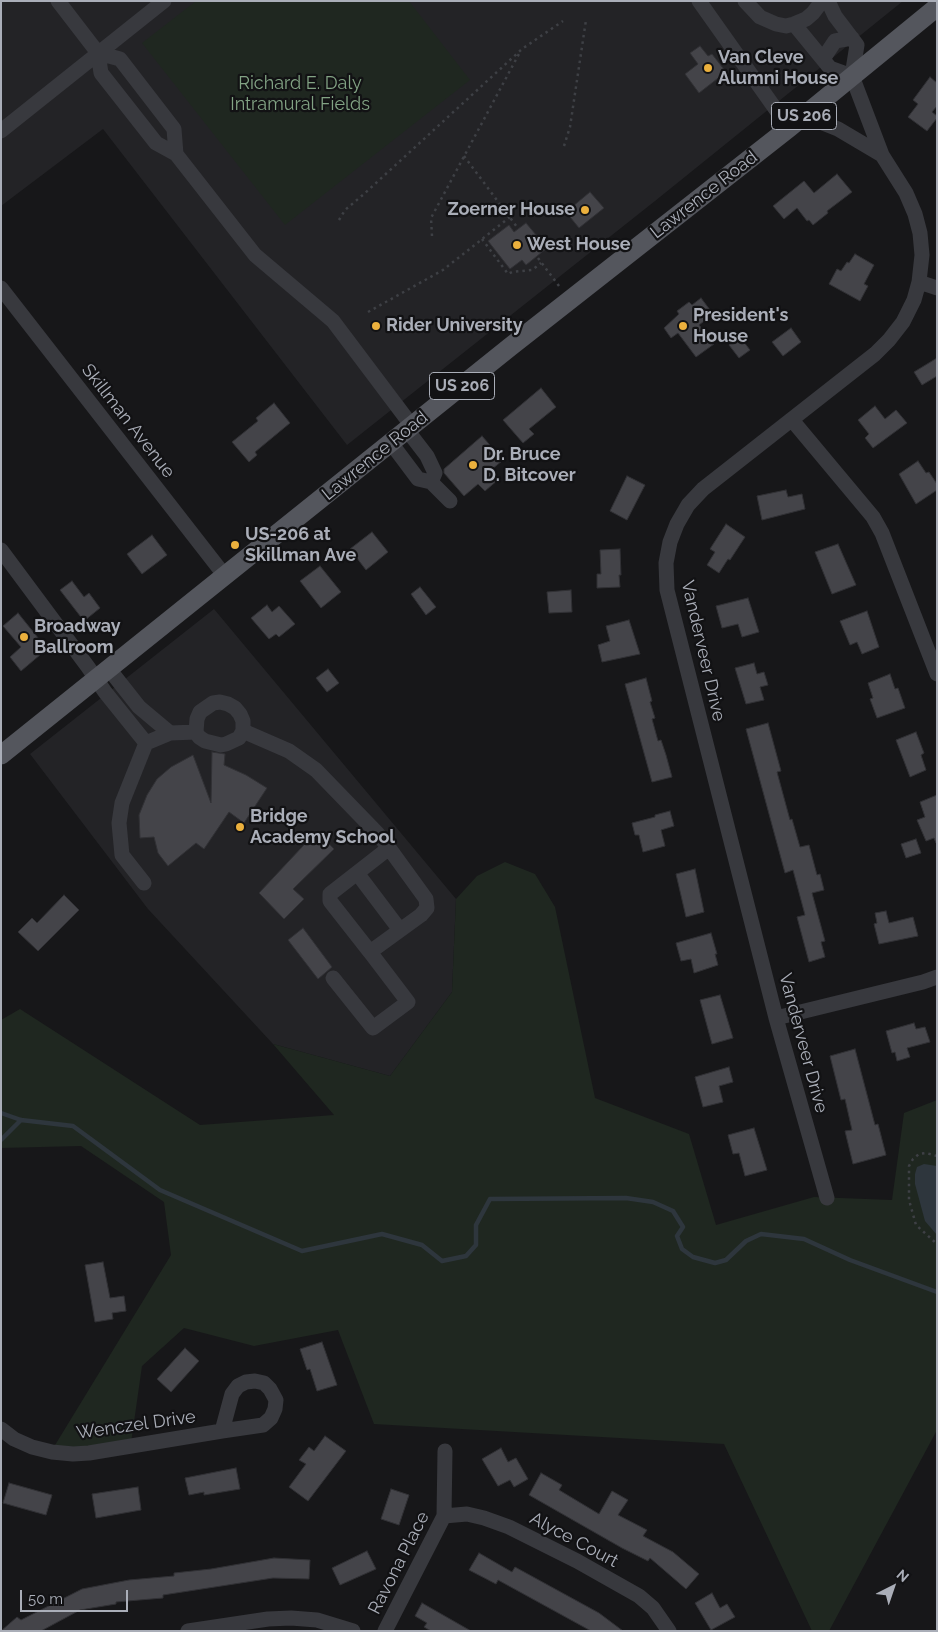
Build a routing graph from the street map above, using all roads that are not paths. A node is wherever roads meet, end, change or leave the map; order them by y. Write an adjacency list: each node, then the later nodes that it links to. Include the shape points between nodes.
1 (58, 1): 10 (street)
2 (164, 1): 10 (street)
3 (699, 1): 13 (street)
4 (745, 1): 8 (street, via 760,17 776,24)
5 (822, 1): 8 (street, via 813,13)
6 (828, 1): 9 (street)
7 (937, 7): 12 (main road, Lawrence Road / US 206)
8 (794, 24): 11 (street)
9 (852, 38): 11 (street, via 834,41); 12 (street, via 857,45)
10 (98, 53): 14 (street); 15 (street, via 102,73 144,128 156,143); 15 (street, via 120,60 174,129)
11 (823, 59): 12 (street, via 830,68)
12 (852, 76): 13 (main road, Lawrence Road / US 206); 16 (street, Vanderveer Drive)
13 (796, 123): 16 (street, Vanderveer Drive, via 818,120 838,128); 21 (main road, Lawrence Road / US 206)
14 (1, 131)
15 (176, 154): 21 (street, via 256,255 333,321)
16 (882, 155): 17 (street, Vanderveer Drive, via 915,214 922,255)
17 (919, 282): 19 (street); 20 (street, Vanderveer Drive, via 914,300 890,340)
18 (1, 288): 26 (street, Skillman Avenue)
19 (937, 288)
20 (792, 420): 28 (street, via 873,517); 41 (street, Vanderveer Drive, via 703,489 688,505 670,542 666,563 667,590)
21 (409, 428): 22 (main road, Lawrence Road / US 206); 23 (street, via 435,473)
22 (391, 443): 23 (street, via 418,479); 26 (main road, Lawrence Road / US 206)
23 (432, 482): 24 (street)
24 (450, 501)
25 (1, 550): 27 (street, via 88,667)
26 (225, 576): 27 (main road, Lawrence Road / US 206)
27 (102, 674): 31 (street); 32 (street); 33 (main road, Lawrence Road / US 206)
28 (937, 674)
29 (196, 732): 30 (street, via 205,741 221,744 239,738); 30 (street, via 200,712 220,702 235,708 240,714); 31 (street)
30 (243, 732): 34 (street, via 290,751 316,770)
31 (170, 733): 32 (street)
32 (146, 743): 36 (street, via 122,804 119,823 122,855)
33 (1, 755)
34 (389, 848): 35 (street); 37 (street, via 426,899 426,908 421,915)
35 (358, 873): 37 (street); 38 (street, via 330,894 330,901)
36 (144, 884)
37 (400, 930): 38 (street)
38 (370, 952): 40 (street, via 408,1002 373,1028)
39 (937, 977): 41 (street)
40 (333, 978)
41 (776, 1018): 42 (street, Vanderveer Drive)
42 (827, 1198)
43 (1, 1429): 44 (street, Wenczel Drive, via 32,1447 73,1454)
44 (222, 1432)
45 (445, 1451): 46 (street, Ravona Place)
46 (444, 1516): 49 (street, Ravona Place); 50 (street, Alyce Court, via 467,1514 484,1518 568,1557 639,1596 653,1608)
47 (188, 1631): 48 (street, via 291,1618 317,1620)
48 (353, 1631)
49 (385, 1631)
50 (669, 1631)

